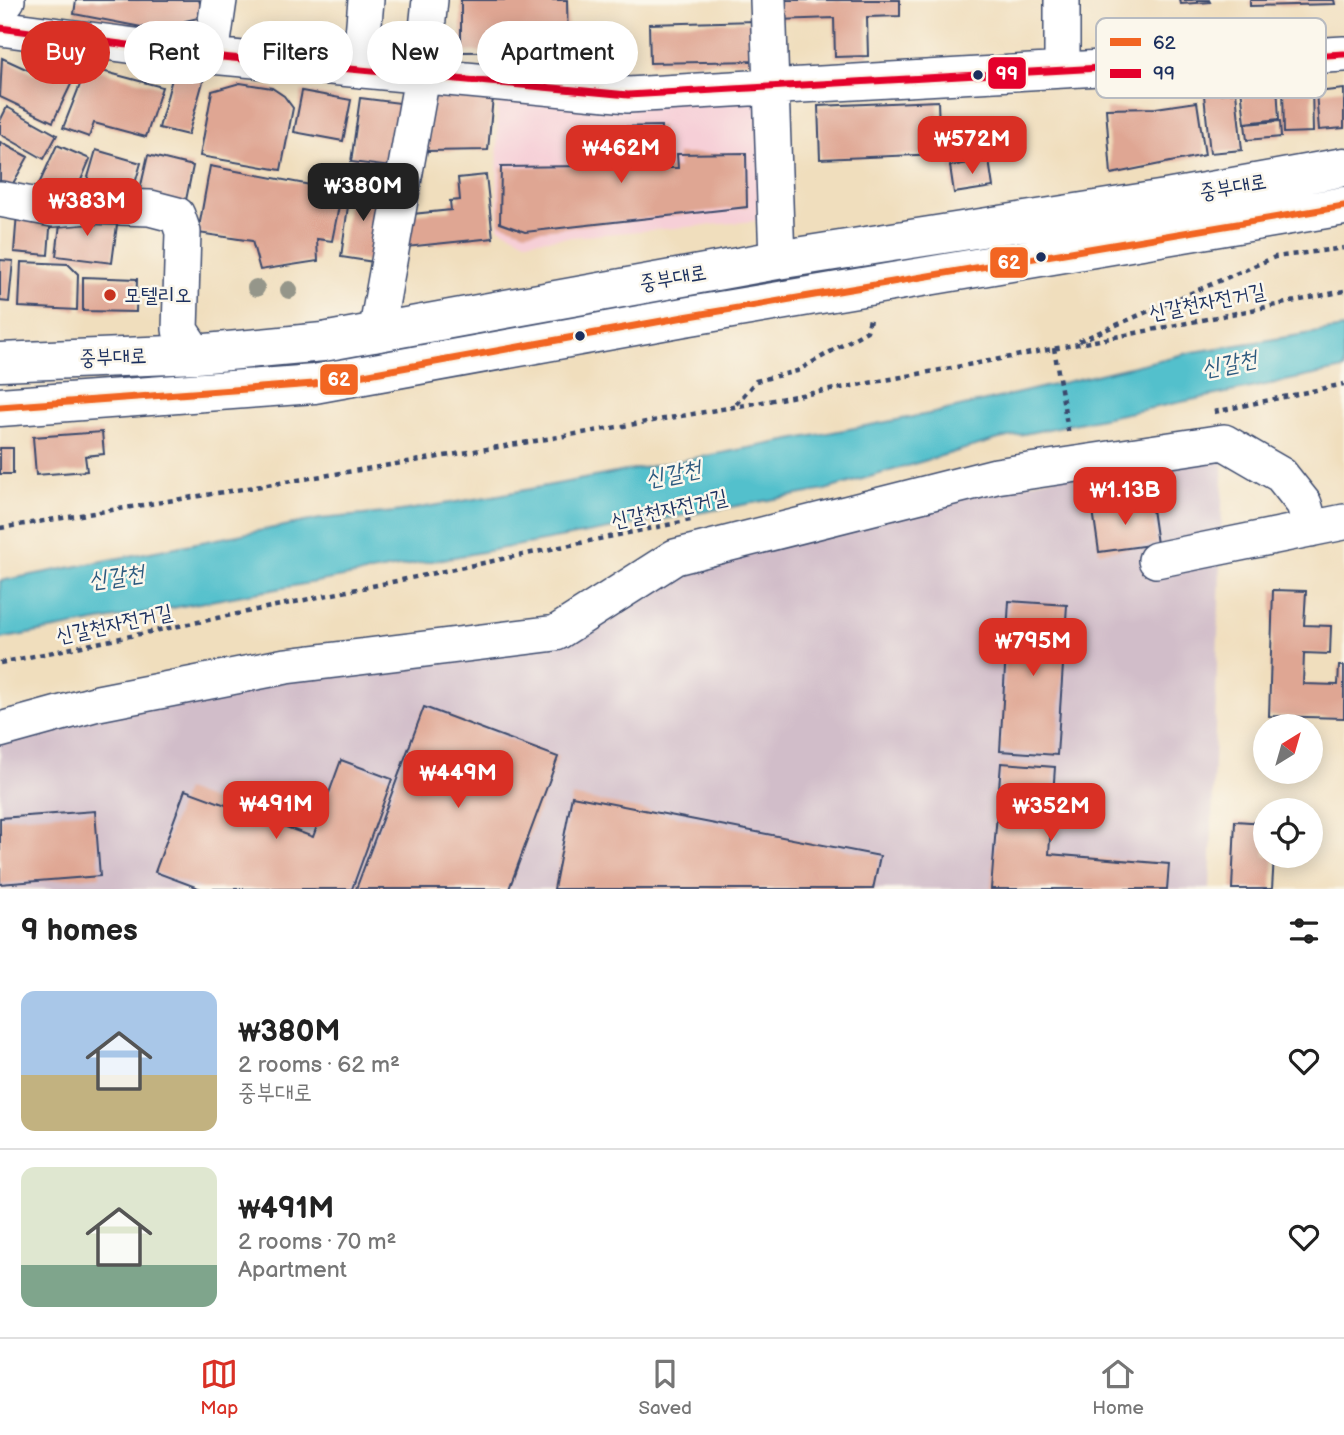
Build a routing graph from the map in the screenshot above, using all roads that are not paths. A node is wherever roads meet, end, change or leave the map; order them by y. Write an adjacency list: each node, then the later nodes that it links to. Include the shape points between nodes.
1 (7, 0): 7 (street)
2 (219, 0): 8 (street)
3 (366, 0): 17 (street)
4 (430, 0): 9 (street)
5 (768, 0): 21 (street)
6 (1062, 0): 16 (street)
7 (0, 9)
8 (216, 21)
9 (428, 21)
10 (0, 29): 11 (street)
11 (124, 45)
12 (1344, 54): 13 (street)
13 (1326, 55)
14 (224, 58): 17 (street)
15 (1096, 67): 16 (street)
16 (1062, 69): 21 (street)
17 (360, 70): 18 (street)
18 (367, 71)
19 (463, 80): 21 (street, via 628,94)
20 (421, 84): 26 (street)
21 (769, 86): 25 (street)
22 (1344, 167): 25 (main road, 중부대로)
23 (0, 199): 27 (street, via 53,209 150,208 177,215 183,232 180,330)
24 (1344, 206): 29 (main road, 중부대로, via 314,384)
25 (777, 260): 26 (main road, 중부대로)
26 (376, 334): 27 (main road, 중부대로)
27 (196, 354): 28 (main road, 중부대로)
28 (0, 362)
29 (0, 407)
30 (1327, 525): 31 (street); 32 (street, via 1281,475 1224,442 1009,474 675,557 556,633 286,666 98,703)
31 (1156, 560)
32 (0, 730)

